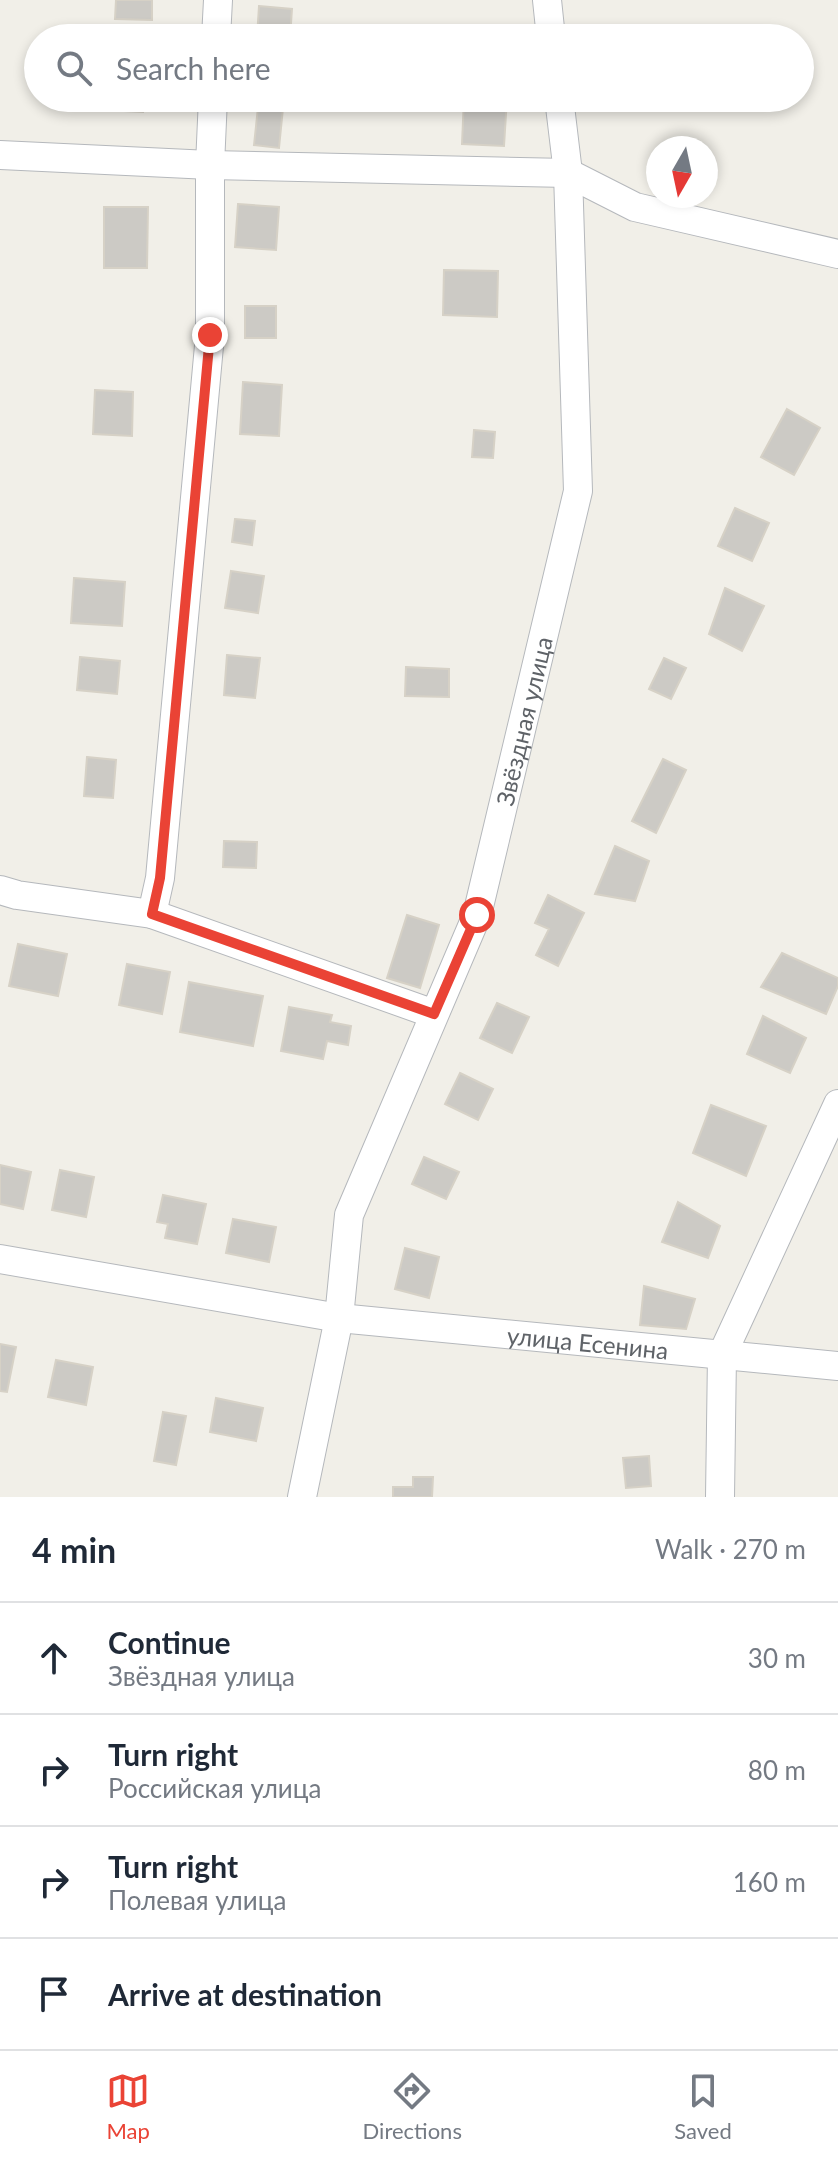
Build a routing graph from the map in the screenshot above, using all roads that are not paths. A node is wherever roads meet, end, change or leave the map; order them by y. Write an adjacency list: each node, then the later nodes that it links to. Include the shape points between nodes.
1 (218, 0): 3 (street)
2 (547, 0): 4 (street)
3 (217, 24)
4 (550, 24)
5 (212, 112): 8 (street)
6 (561, 112): 9 (street, Звёздная улица)
7 (0, 155): 8 (street)
8 (210, 165): 9 (street); 12 (street, via 210,335 160,878)
9 (568, 173): 10 (street, via 635,207); 13 (street, Звёздная улица, via 578,491 477,915)
10 (838, 254)
11 (0, 890): 12 (street)
12 (152, 914): 13 (street)
13 (434, 1014): 16 (street, Звёздная улица, via 349,1215)
14 (838, 1104): 17 (street)
15 (0, 1259): 16 (street, улица Есенина)
16 (339, 1318): 17 (street, улица Есенина); 19 (street)
17 (722, 1355): 18 (street, улица Есенина); 20 (street)
18 (838, 1366)
19 (302, 1497)
20 (720, 1497)

